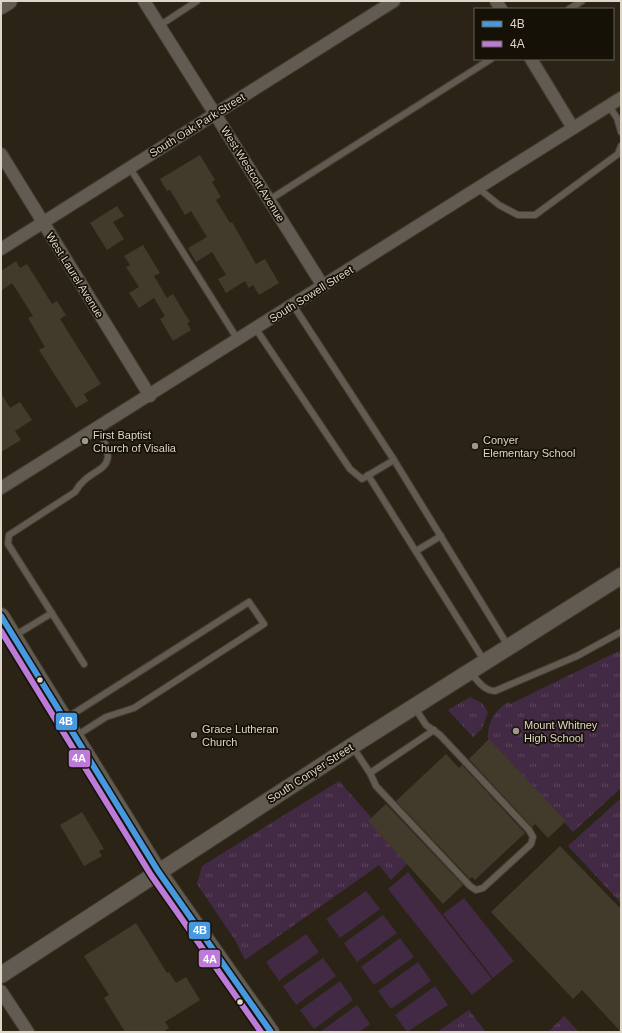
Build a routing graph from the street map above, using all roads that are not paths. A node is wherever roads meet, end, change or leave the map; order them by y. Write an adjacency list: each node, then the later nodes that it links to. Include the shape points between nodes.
1 (9, 1): 6 (street)
2 (144, 1): 8 (street, West Westcott Avenue)
3 (197, 1): 8 (lane)
4 (394, 1): 13 (street, South Oak Park Street)
5 (582, 1): 7 (lane)
6 (1, 6)
7 (571, 8)
8 (159, 26): 13 (street, West Westcott Avenue)
9 (489, 60): 20 (lane)
10 (532, 60): 14 (street)
11 (621, 98): 12 (street, South Sowell Street)
12 (609, 106): 14 (street, South Sowell Street); 15 (lane, via 617,118)
13 (215, 113): 18 (street, South Oak Park Street); 20 (street, West Westcott Avenue)
14 (573, 128): 19 (street, South Sowell Street)
15 (621, 132)
16 (621, 146): 19 (lane, via 618,154 535,215 518,215 498,205)
17 (1, 154): 21 (street, West Laurel Avenue)
18 (130, 168): 21 (street, South Oak Park Street); 26 (lane)
19 (478, 188): 23 (street, South Sowell Street)
20 (269, 200): 23 (street, West Westcott Avenue)
21 (42, 221): 22 (street, South Oak Park Street); 27 (street, West Laurel Avenue)
22 (1, 248)
23 (323, 286): 24 (street, South Sowell Street)
24 (293, 305): 25 (street, South Sowell Street); 29 (lane)
25 (256, 329): 26 (street, South Sowell Street); 30 (lane, via 350,469 362,479)
26 (238, 340): 27 (street, South Sowell Street)
27 (150, 396): 28 (street, South Sowell Street)
28 (98, 428): 31 (street, South Sowell Street); 35 (lane, via 108,446 105,464 80,484 75,492 9,535 8,544)
29 (394, 460): 30 (lane); 32 (lane)
30 (368, 475): 33 (lane)
31 (1, 488)
32 (441, 536): 33 (lane); 39 (lane)
33 (416, 551): 40 (lane)
34 (621, 576): 39 (street, South Conyer Street)
35 (52, 613): 38 (lane); 41 (lane)
36 (1, 616): 38 (street)
37 (621, 632): 42 (lane, via 577,656 495,691 489,691)
38 (14, 637): 44 (street)
39 (509, 648): 40 (street, South Conyer Street)
40 (485, 662): 42 (street, South Conyer Street)
41 (84, 664)
42 (470, 672): 43 (street, South Conyer Street)
43 (414, 707): 45 (lane, via 426,725); 47 (street, South Conyer Street)
44 (64, 720): 46 (street); 46 (lane, via 249,602 264,624 134,708 106,717)
45 (434, 730): 48 (lane); 48 (lane, via 533,837 531,844 483,888 476,890 470,886 376,786)
46 (75, 736): 49 (street)
47 (352, 746): 48 (lane); 49 (street, South Conyer Street)
48 (370, 773)
49 (158, 871): 50 (street, South Conyer Street); 53 (street)
50 (1, 976)
51 (1, 991): 52 (street)
52 (28, 1032)
53 (271, 1032)

